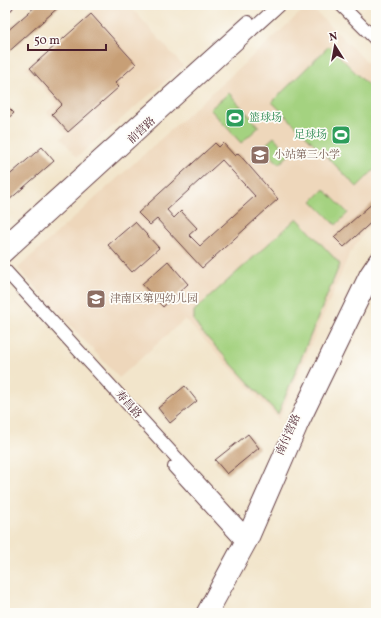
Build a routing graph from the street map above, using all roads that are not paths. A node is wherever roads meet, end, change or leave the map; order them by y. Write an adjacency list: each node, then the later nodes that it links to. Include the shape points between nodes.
1 (267, 5): 5 (street, 前营路)
2 (279, 5): 6 (street, 前营路)
3 (341, 5): 4 (street)
4 (376, 40)
5 (5, 240)
6 (5, 256)
7 (376, 258): 11 (street, 南付营路, via 366,273 305,398)
8 (5, 270): 11 (street, 寿昌路)
9 (376, 276): 11 (street, 南付营路)
10 (5, 281): 11 (street, 寿昌路)
11 (246, 540): 12 (street, 南付营路); 13 (street, 南付营路)
12 (202, 613)
13 (212, 613)

